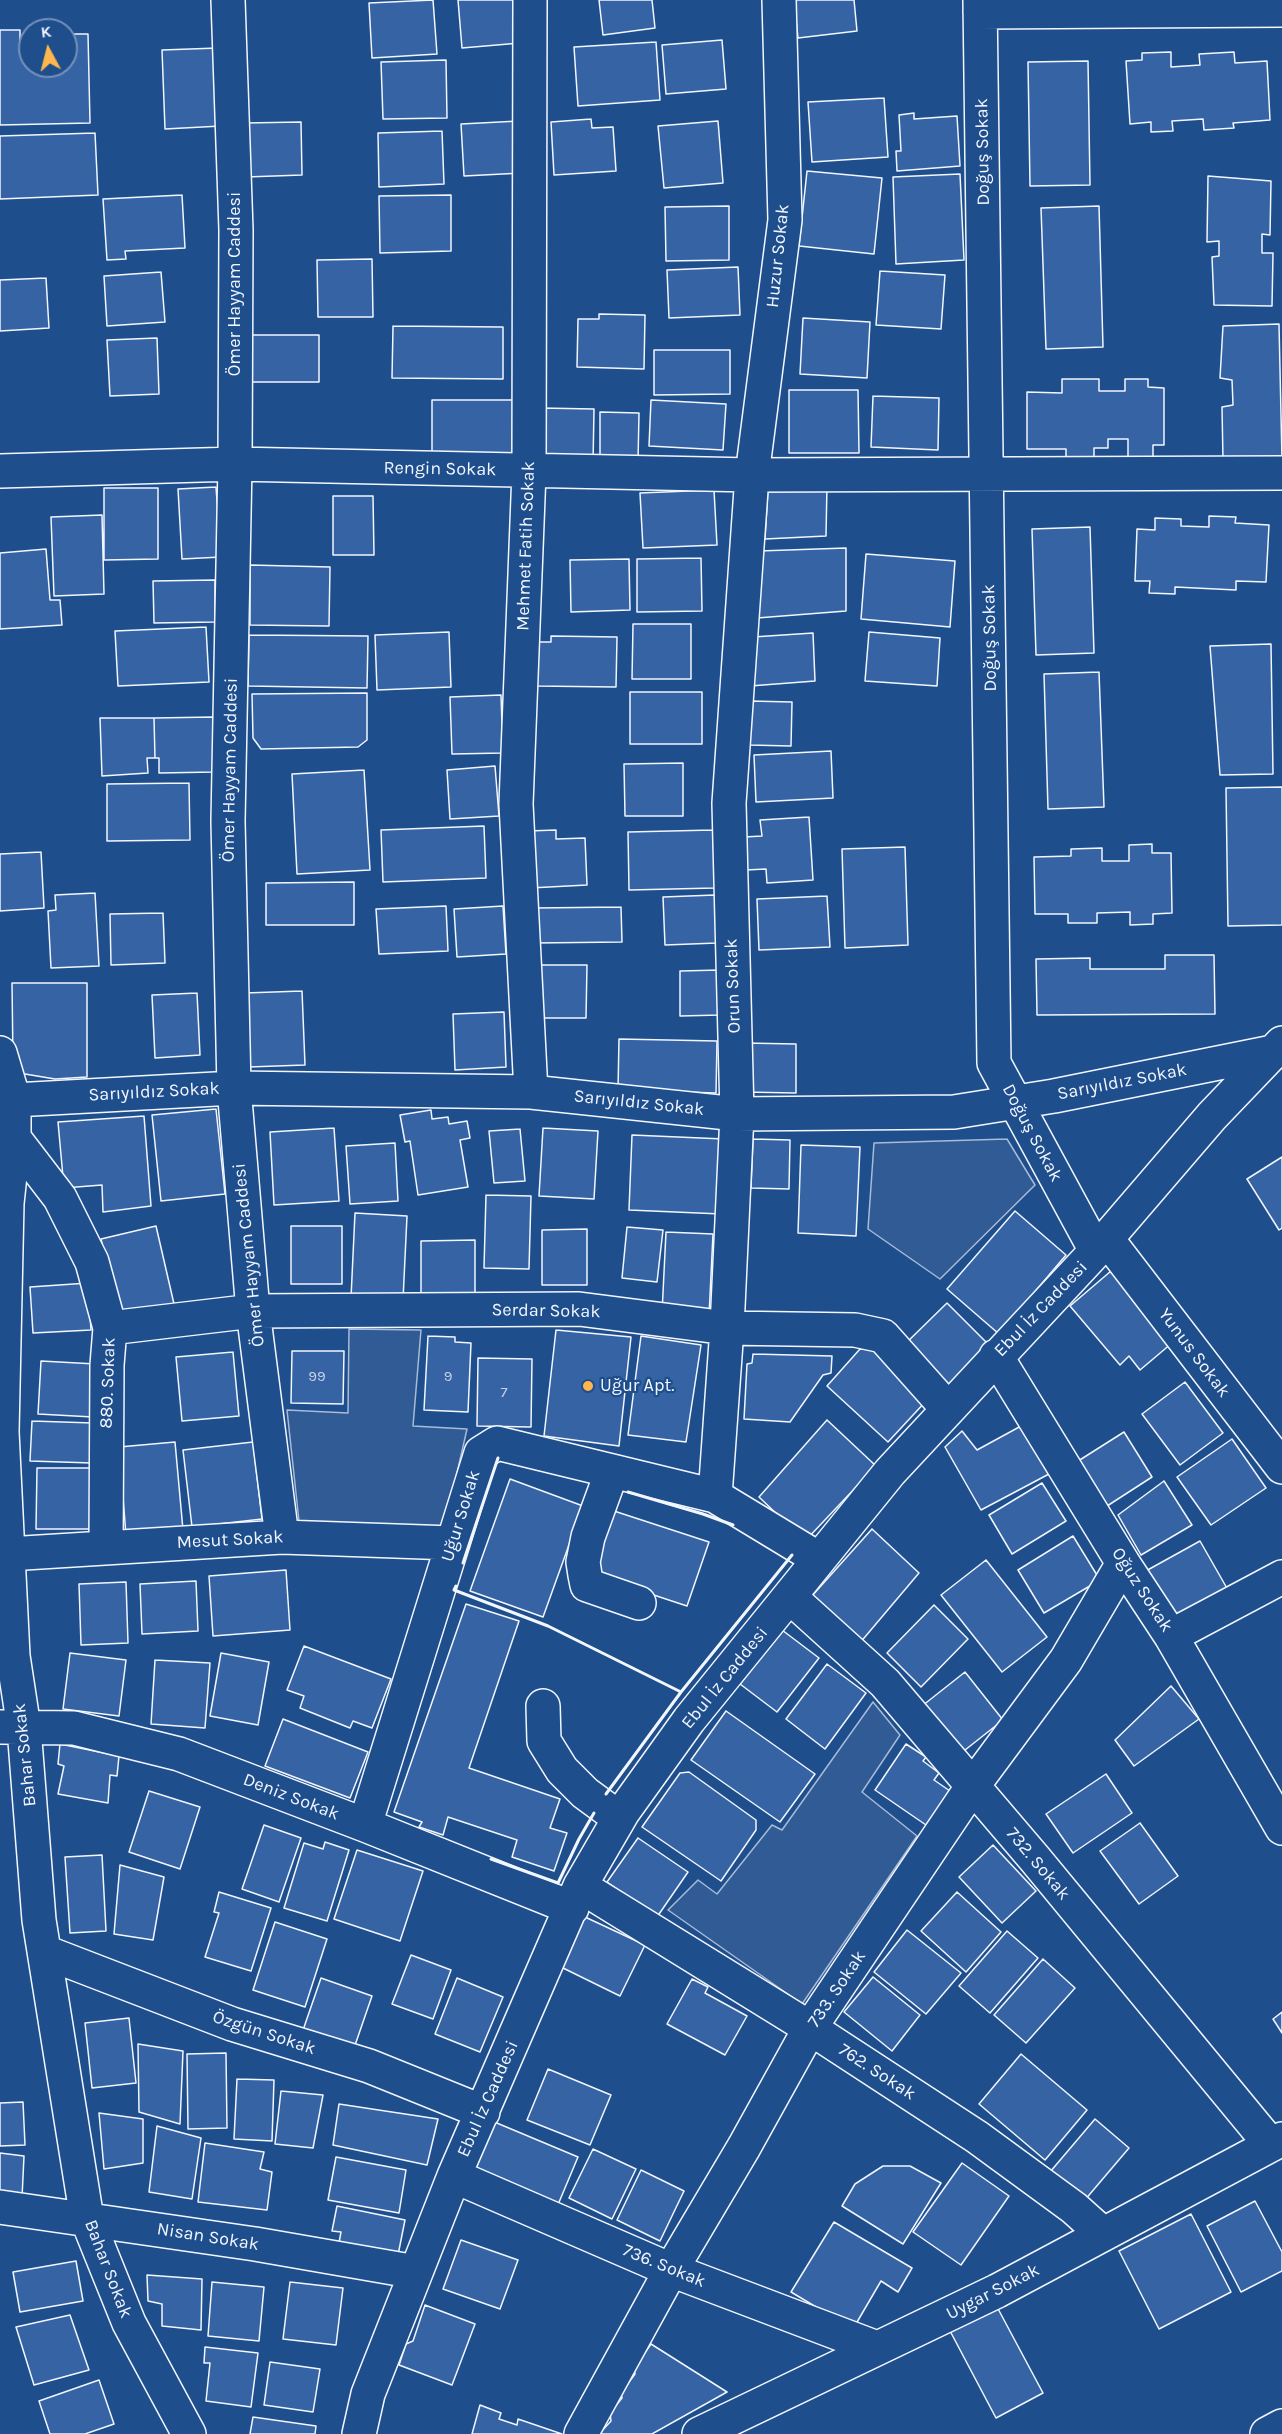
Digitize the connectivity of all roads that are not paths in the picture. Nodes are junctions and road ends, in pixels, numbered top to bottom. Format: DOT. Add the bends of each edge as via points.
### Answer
graph roads {
  1 [pos="228,0"];
  2 [pos="530,0"];
  3 [pos="779,0"];
  4 [pos="980,6"];
  5 [pos="1282,9"];
  6 [pos="235,464"];
  7 [pos="0,471"];
  8 [pos="529,472"];
  9 [pos="988,473"];
  10 [pos="1282,473"];
  11 [pos="752,475"];
  12 [pos="1278,1048"];
  13 [pos="0,1053"];
  14 [pos="234,1088"];
  15 [pos="531,1092"];
  16 [pos="7,1101"];
  17 [pos="1015,1102"];
  18 [pos="737,1114"];
  19 [pos="14,1138"];
  20 [pos="1102,1245"];
  21 [pos="253,1311"];
  22 [pos="111,1328"];
  23 [pos="727,1328"];
  24 [pos="996,1356"];
  25 [pos="948,1409"];
  26 [pos="1282,1467"];
  27 [pos="612,1471"];
  28 [pos="716,1496"];
  29 [pos="282,1537"];
  30 [pos="452,1543"];
  31 [pos="106,1546"];
  32 [pos="8,1554"];
  33 [pos="819,1559"];
  34 [pos="1123,1563"];
  35 [pos="1282,1577"];
  36 [pos="790,1597"];
  37 [pos="639,1603"];
  38 [pos="1171,1636"];
  39 [pos="543,1706"];
  40 [pos="12,1727"];
  41 [pos="972,1787"];
  42 [pos="619,1818"];
  43 [pos="365,1825"];
  44 [pos="1282,1828"];
  45 [pos="576,1897"];
  46 [pos="45,1952"];
  47 [pos="810,2028"];
  48 [pos="483,2112"];
  49 [pos="1276,2142"];
  50 [pos="454,2176"];
  51 [pos="0,2207"];
  52 [pos="87,2219"];
  53 [pos="1103,2234"];
  54 [pos="671,2270"];
  55 [pos="416,2272"];
  56 [pos="877,2348"];
  57 [pos="1282,2426"];
  58 [pos="189,2434"];
  59 [pos="359,2434"];
  60 [pos="581,2434"];
  61 [pos="699,2434"];
  62 [pos="1268,2434"];
  1 -- 6 [label="street, Ömer Hayyam Caddesi" via="236,230"];
  2 -- 8 [label="street, Mehmet Fatih Sokak"];
  3 -- 11 [label="street, Huzur Sokak" via="785,220"];
  4 -- 5 [label="street"];
  4 -- 9 [label="street, Doğuş Sokak"];
  6 -- 7 [label="street, Rengin Sokak"];
  6 -- 8 [label="street, Rengin Sokak"];
  6 -- 14 [label="street, Ömer Hayyam Caddesi" via="228,821"];
  8 -- 11 [label="street, Rengin Sokak"];
  8 -- 15 [label="street, Mehmet Fatih Sokak" via="516,804"];
  9 -- 10 [label="street, Rengin Sokak"];
  9 -- 11 [label="street, Rengin Sokak"];
  9 -- 17 [label="street, Doğuş Sokak" via="994,1063"];
  11 -- 18 [label="street, Orun Sokak" via="729,802"];
  12 -- 17 [label="street, Sarıyıldız Sokak"];
  12 -- 20 [label="street, Ebul İz Caddesi" via="1212,1116"];
  13 -- 16 [label="street, Bahar Sokak"];
  14 -- 15 [label="street, Sarıyıldız Sokak"];
  14 -- 16 [label="street, Sarıyıldız Sokak"];
  14 -- 21 [label="street, Ömer Hayyam Caddesi"];
  15 -- 18 [label="street, Sarıyıldız Sokak"];
  16 -- 19 [label="street, Bahar Sokak"];
  17 -- 18 [label="street, Sarıyıldız Sokak" via="954,1112"];
  17 -- 20 [label="street, Doğuş Sokak"];
  18 -- 23 [label="street, Orun Sokak"];
  19 -- 22 [label="street, 880. Sokak" via="60,1198 92,1262"];
  19 -- 32 [label="street, Bahar Sokak" via="7,1203 2,1432"];
  20 -- 24 [label="street, Ebul İz Caddesi"];
  20 -- 26 [label="street, Yunus Sokak"];
  21 -- 22 [label="street, Serdar Sokak"];
  21 -- 23 [label="street, Serdar Sokak" via="579,1309"];
  21 -- 29 [label="street, Ömer Hayyam Caddesi"];
  22 -- 31 [label="street, 880. Sokak" via="107,1365"];
  23 -- 25 [label="street, Serdar Sokak" via="855,1330 883,1336"];
  23 -- 28 [label="street, Orun Sokak"];
  24 -- 25 [label="street, Ebul İz Caddesi"];
  24 -- 34 [label="street, Oğuz Sokak"];
  25 -- 33 [label="street, Ebul İz Caddesi"];
  27 -- 28 [label="street, Uğur Sokak"];
  27 -- 30 [label="street, Uğur Sokak" via="497,1443 481,1453"];
  27 -- 37 [label="street" via="588,1537 583,1562 587,1585"];
  28 -- 33 [label="street, Uğur Sokak"];
  29 -- 30 [label="street, Mesut Sokak"];
  29 -- 31 [label="street, Mesut Sokak"];
  30 -- 43 [label="street, Uğur Sokak"];
  31 -- 32 [label="street, Mesut Sokak"];
  32 -- 40 [label="street, Bahar Sokak" via="14,1656"];
  33 -- 36 [label="street, Ebul İz Caddesi"];
  34 -- 38 [label="street, Oğuz Sokak"];
  34 -- 41 [label="street, 733. Sokak" via="1066,1660"];
  35 -- 38 [label="street"];
  36 -- 41 [label="street, 732. Sokak" via="885,1683"];
  36 -- 42 [label="street, Ebul İz Caddesi" via="689,1720"];
  38 -- 44 [label="street, Oğuz Sokak"];
  39 -- 42 [label="street" via="544,1741 562,1770"];
  40 -- 43 [label="street, Deniz Sokak" via="74,1728 179,1754"];
  40 -- 46 [label="street, Bahar Sokak"];
  41 -- 47 [label="street, 733. Sokak"];
  41 -- 49 [label="street, 732. Sokak"];
  42 -- 45 [label="street, Ebul İz Caddesi"];
  43 -- 45 [label="street, Deniz Sokak"];
  45 -- 47 [label="street, 762. Sokak"];
  45 -- 48 [label="street, Ebul İz Caddesi"];
  46 -- 48 [label="street, Özgün Sokak" via="232,2024 369,2066"];
  46 -- 52 [label="street, Bahar Sokak"];
  47 -- 53 [label="street, 762. Sokak" via="977,2138 1074,2208"];
  47 -- 54 [label="street, 733. Sokak"];
  48 -- 50 [label="street, Ebul İz Caddesi"];
  49 -- 53 [label="street, Uygar Sokak"];
  50 -- 54 [label="street, 736. Sokak"];
  50 -- 55 [label="street, Ebul İz Caddesi"];
  51 -- 52 [label="street, Nisan Sokak"];
  52 -- 55 [label="street, Nisan Sokak"];
  52 -- 58 [label="street, Bahar Sokak" via="129,2323"];
  53 -- 56 [label="street, Uygar Sokak" via="998,2291"];
  54 -- 56 [label="street, 736. Sokak"];
  54 -- 60 [label="street, 733. Sokak"];
  55 -- 59 [label="street, Ebul İz Caddesi" via="368,2394"];
  56 -- 61 [label="street, Uygar Sokak"];
  57 -- 62 [label="street"];
}
